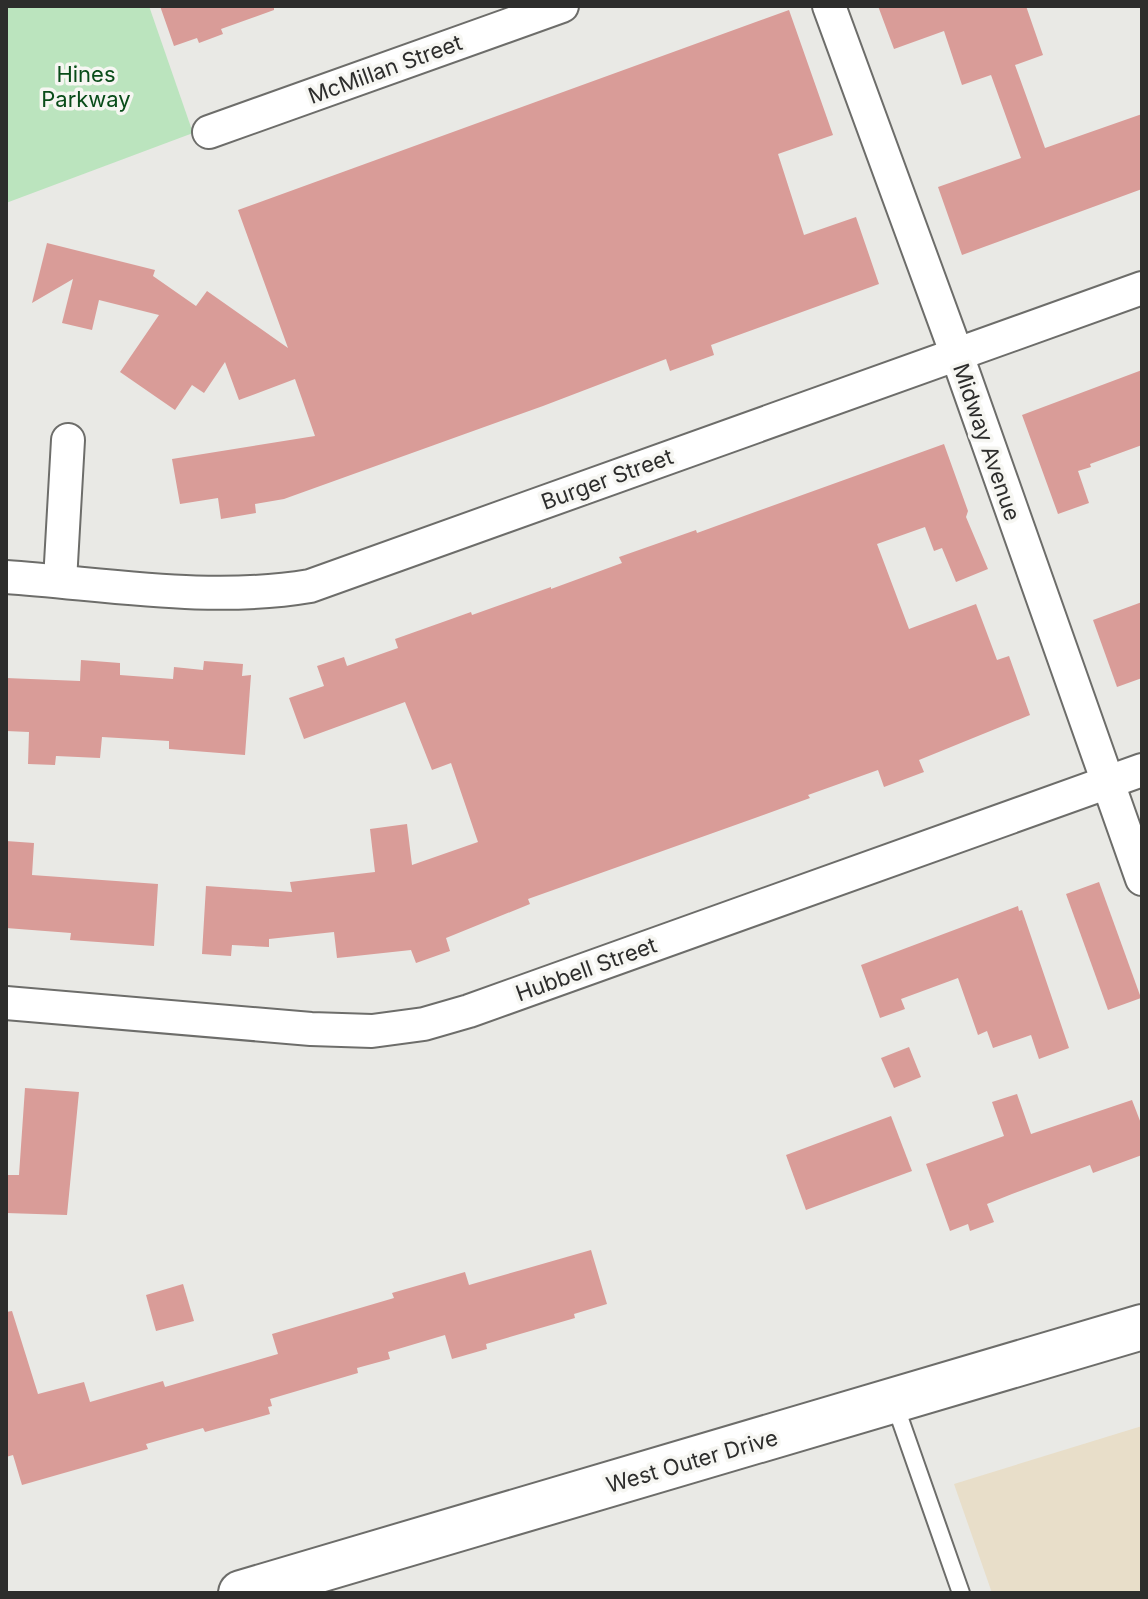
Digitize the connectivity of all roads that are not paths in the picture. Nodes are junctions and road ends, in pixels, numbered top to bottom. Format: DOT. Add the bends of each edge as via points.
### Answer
graph roads {
  1 [pos="562,6"];
  2 [pos="829,6"];
  3 [pos="209,132"];
  4 [pos="1142,288"];
  5 [pos="957,355"];
  6 [pos="68,440"];
  7 [pos="6,577"];
  8 [pos="60,581"];
  9 [pos="1142,770"];
  10 [pos="1107,782"];
  11 [pos="1142,879"];
  12 [pos="6,1003"];
  13 [pos="1142,1327"];
  14 [pos="894,1402"];
  15 [pos="241,1593"];
  16 [pos="961,1593"];
  1 -- 3 [label="street, McMillan Street"];
  2 -- 5 [label="street, Midway Avenue"];
  4 -- 5 [label="street, Burger Street"];
  5 -- 8 [label="street, Burger Street" via="310,586 229,594"];
  5 -- 10 [label="street, Midway Avenue"];
  6 -- 8 [label="street"];
  7 -- 8 [label="street, Burger Street"];
  9 -- 10 [label="street, Hubbell Street"];
  10 -- 11 [label="street, Midway Avenue"];
  10 -- 12 [label="street, Hubbell Street" via="424,1024 372,1031 311,1029"];
  13 -- 14 [label="main road, West Outer Drive"];
  14 -- 15 [label="main road, West Outer Drive"];
  14 -- 16 [label="lane"];
}
